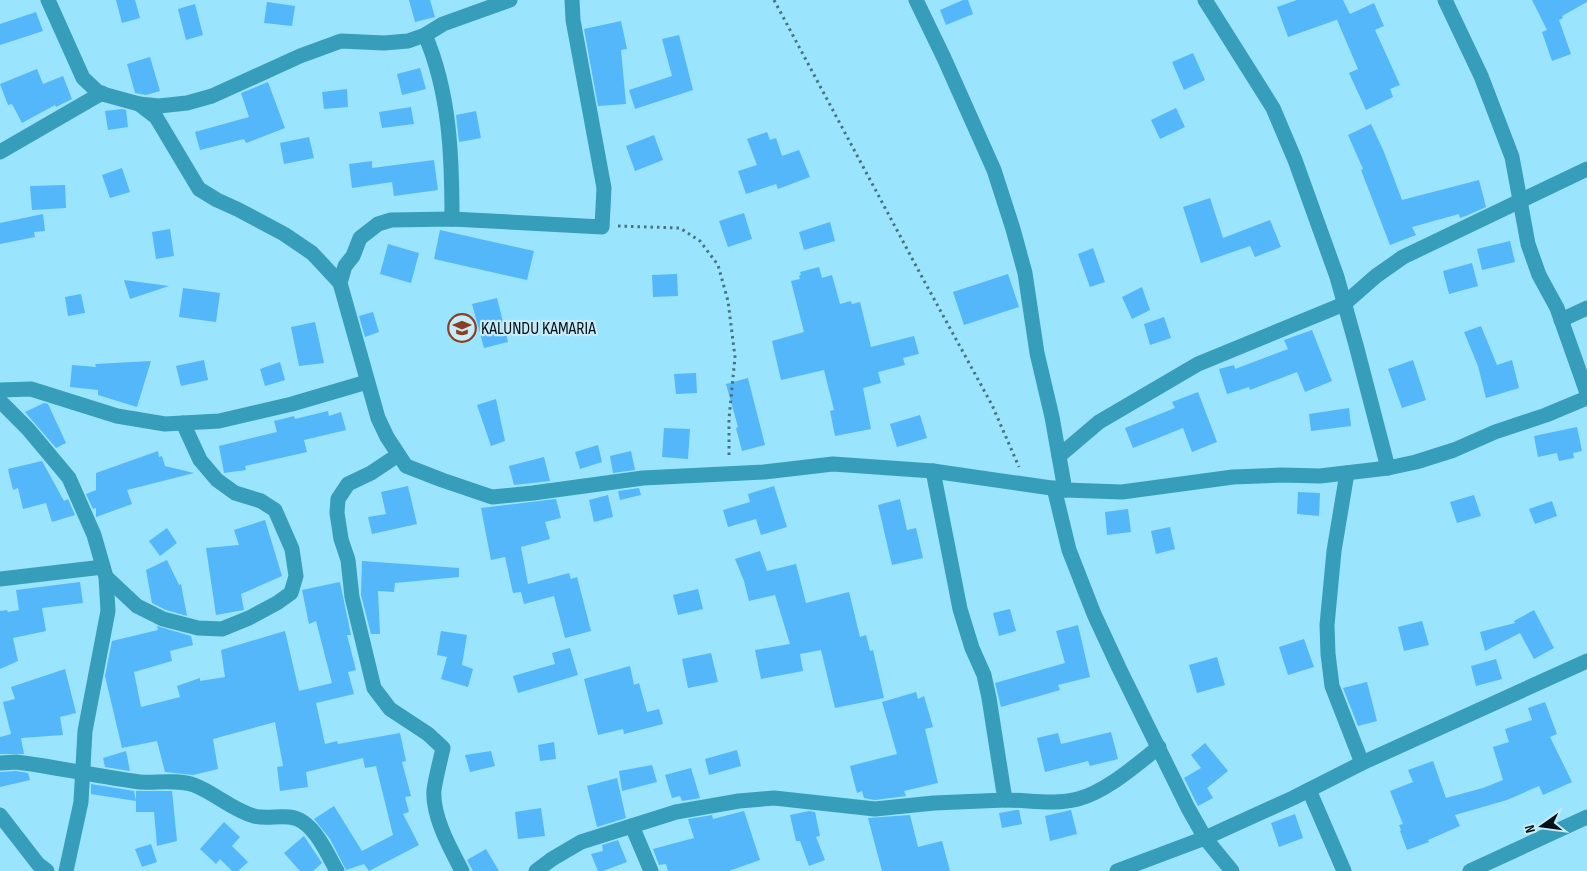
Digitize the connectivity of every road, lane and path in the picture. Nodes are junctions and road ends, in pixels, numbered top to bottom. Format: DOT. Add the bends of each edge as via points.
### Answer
graph roads {
  1 [pos="48,0"];
  2 [pos="510,0"];
  3 [pos="572,0"];
  4 [pos="774,0"];
  5 [pos="916,0"];
  6 [pos="1205,0"];
  7 [pos="1445,0"];
  8 [pos="425,35"];
  9 [pos="102,93"];
  10 [pos="139,104"];
  11 [pos="0,152"];
  12 [pos="1587,169"];
  13 [pos="1522,200"];
  14 [pos="452,219"];
  15 [pos="602,227"];
  16 [pos="340,283"];
  17 [pos="1344,304"];
  18 [pos="1587,308"];
  19 [pos="1561,320"];
  20 [pos="367,382"];
  21 [pos="0,390"];
  22 [pos="1587,393"];
  23 [pos="1587,398"];
  24 [pos="0,401"];
  25 [pos="183,423"];
  26 [pos="398,455"];
  27 [pos="1059,456"];
  28 [pos="1388,468"];
  29 [pos="933,471"];
  30 [pos="1347,473"];
  31 [pos="728,474"];
  32 [pos="1026,483"];
  33 [pos="1059,489"];
  34 [pos="105,572"];
  35 [pos="0,579"];
  36 [pos="1587,661"];
  37 [pos="1159,748"];
  38 [pos="0,763"];
  39 [pos="1362,764"];
  40 [pos="82,773"];
  41 [pos="1309,790"];
  42 [pos="1005,800"];
  43 [pos="0,815"];
  44 [pos="1587,817"];
  45 [pos="632,826"];
  46 [pos="1205,838"];
  47 [pos="47,871"];
  48 [pos="66,871"];
  49 [pos="337,871"];
  50 [pos="462,871"];
  51 [pos="536,871"];
  52 [pos="651,871"];
  53 [pos="1118,871"];
  54 [pos="1232,871"];
  55 [pos="1344,871"];
  56 [pos="1470,871"];
  1 -- 9 [label="street" via="83,78"];
  2 -- 8 [label="street" via="443,24"];
  3 -- 15 [label="street" via="604,188"];
  4 -- 32 [label="path" via="992,405"];
  5 -- 27 [label="street" via="994,170 1013,228 1025,273 1037,354"];
  6 -- 17 [label="street" via="1273,108 1310,200"];
  7 -- 13 [label="street" via="1499,121"];
  8 -- 10 [label="street" via="408,41 384,43 341,41 212,96 187,103"];
  8 -- 14 [label="street" via="449,124"];
  9 -- 10 [label="street"];
  9 -- 11 [label="street"];
  10 -- 16 [label="street" via="156,117 199,189 284,234 312,253"];
  12 -- 13 [label="street"];
  13 -- 17 [label="street" via="1403,257"];
  13 -- 19 [label="street" via="1528,244"];
  14 -- 15 [label="street"];
  14 -- 16 [label="street" via="391,220 378,224 360,238"];
  15 -- 31 [label="path" via="680,228 700,241 718,265 728,301 735,357"];
  16 -- 20 [label="street"];
  17 -- 27 [label="street" via="1198,364 1099,422"];
  17 -- 28 [label="street"];
  18 -- 19 [label="street"];
  19 -- 22 [label="street"];
  20 -- 25 [label="street" via="219,421"];
  20 -- 26 [label="street" via="378,418"];
  21 -- 25 [label="street" via="31,389 117,416 165,424"];
  23 -- 28 [label="street" via="1454,450"];
  24 -- 34 [label="street" via="68,478 94,535"];
  25 -- 34 [label="street" via="200,460 217,480 235,493 261,501 275,510 292,549 296,576 291,593 277,604 222,629 198,628 163,619 137,606"];
  26 -- 31 [label="street" via="406,466 492,497 644,478"];
  26 -- 50 [label="street" via="348,484 338,499 337,514 348,560 352,597 374,688 390,709 443,748 434,792 439,821"];
  27 -- 33 [label="street"];
  28 -- 30 [label="street"];
  29 -- 31 [label="street" via="833,464"];
  29 -- 32 [label="street"];
  29 -- 42 [label="street" via="960,609 984,675"];
  30 -- 33 [label="street" via="1233,477 1122,492"];
  30 -- 39 [label="street" via="1334,551 1327,625 1328,654 1332,686"];
  32 -- 33 [label="street"];
  33 -- 37 [label="street" via="1069,550 1094,614"];
  34 -- 35 [label="street"];
  34 -- 40 [label="street" via="108,611 85,731"];
  36 -- 39 [label="street"];
  37 -- 42 [label="street" via="1096,792 1078,799 1055,802"];
  37 -- 46 [label="street"];
  38 -- 40 [label="street" via="46,765"];
  39 -- 41 [label="street"];
  40 -- 48 [label="street" via="81,802"];
  40 -- 49 [label="street" via="193,785 252,816 297,818 310,827"];
  41 -- 46 [label="street"];
  41 -- 55 [label="street"];
  42 -- 45 [label="street" via="875,809 774,798 676,812"];
  43 -- 47 [label="street"];
  44 -- 56 [label="street"];
  45 -- 51 [label="street" via="581,842"];
  45 -- 52 [label="street"];
  46 -- 53 [label="street"];
  46 -- 54 [label="street"];
}
